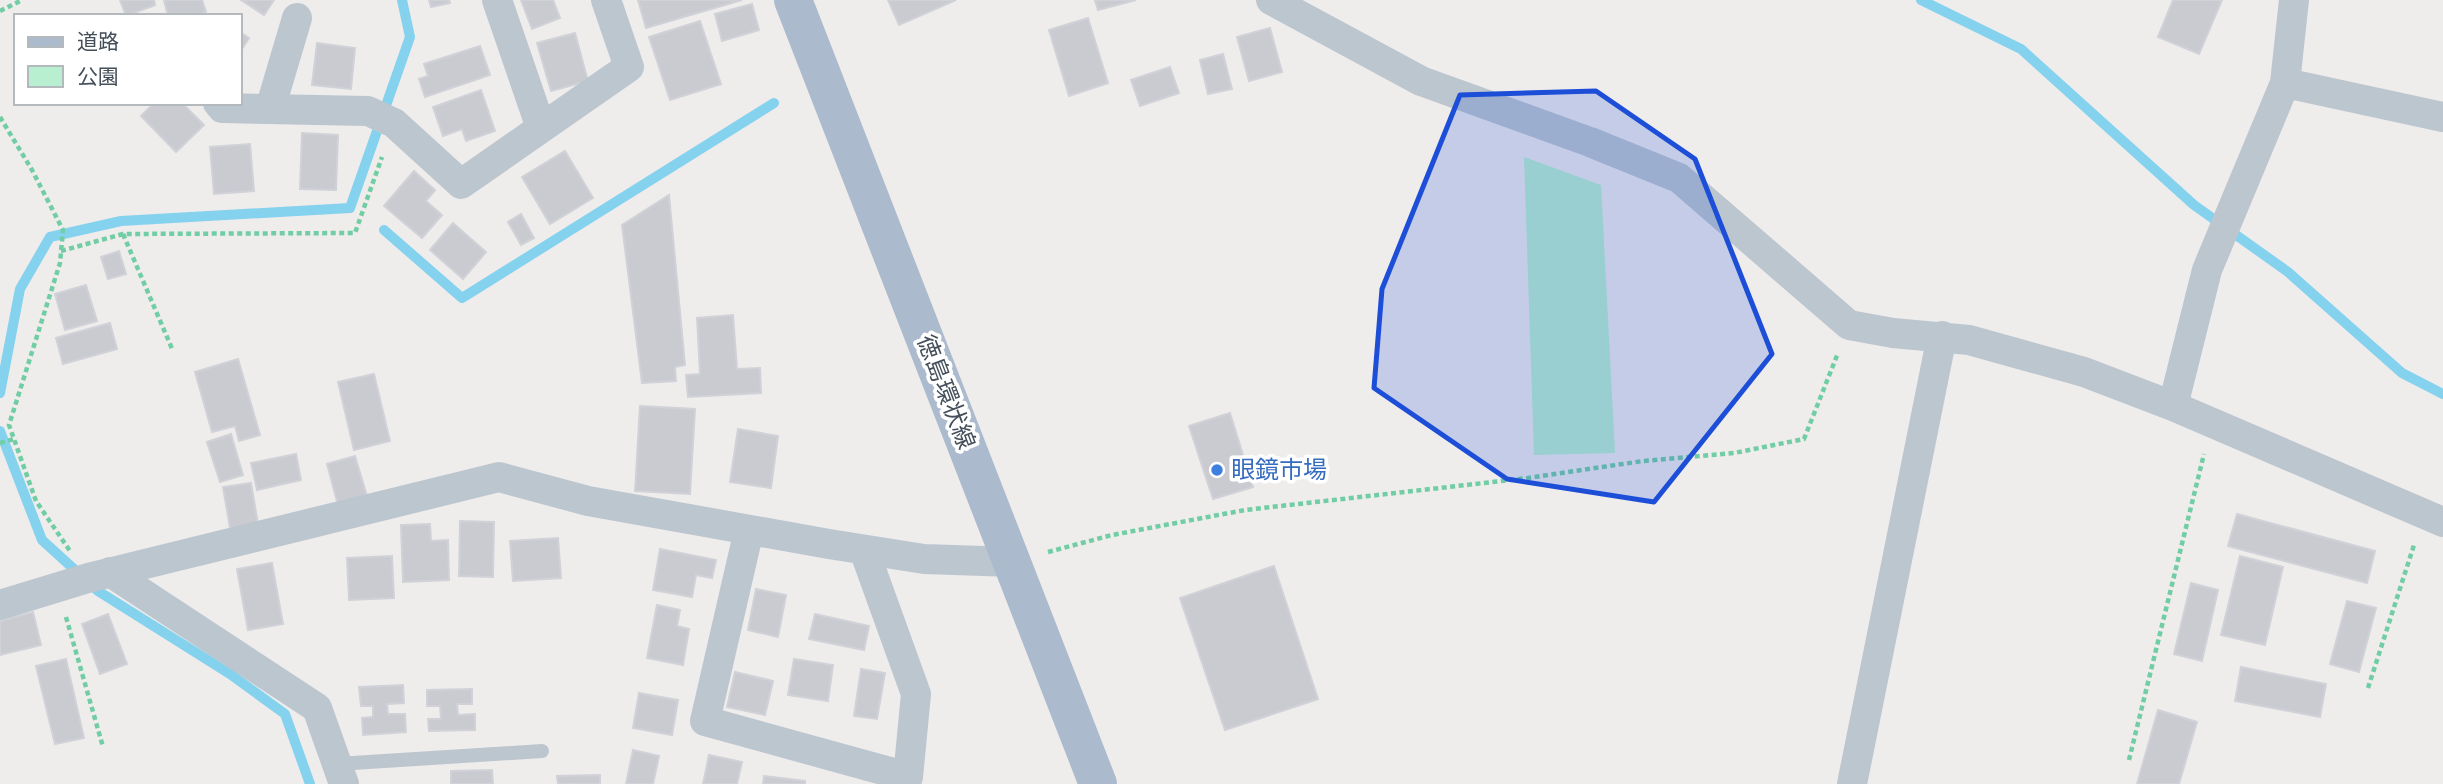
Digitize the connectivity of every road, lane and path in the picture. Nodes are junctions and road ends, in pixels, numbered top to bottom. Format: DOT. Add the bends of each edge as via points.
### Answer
graph roads {
  1 [pos="22,0"];
  2 [pos="497,0"];
  3 [pos="606,0"];
  4 [pos="793,0"];
  5 [pos="1271,0"];
  6 [pos="2294,0"];
  7 [pos="0,11"];
  8 [pos="297,18"];
  9 [pos="2284,83"];
  10 [pos="220,105"];
  11 [pos="270,109"];
  12 [pos="0,117"];
  13 [pos="381,117"];
  14 [pos="2443,117"];
  15 [pos="541,128"];
  16 [pos="122,234"];
  17 [pos="61,251"];
  18 [pos="1849,325"];
  19 [pos="1942,336"];
  20 [pos="173,351"];
  21 [pos="2173,406"];
  22 [pos="2212,423"];
  23 [pos="14,439"];
  24 [pos="0,443"];
  25 [pos="2434,518"];
  26 [pos="749,530"];
  27 [pos="864,550"];
  28 [pos="1013,562"];
  29 [pos="99,575"];
  30 [pos="58,587"];
  31 [pos="0,605"];
  32 [pos="2368,688"];
  33 [pos="103,747"];
  34 [pos="542,751"];
  35 [pos="2129,760"];
  36 [pos="341,774"];
  37 [pos="1098,784"];
  38 [pos="1852,784"];
  1 -- 7 [label="path"];
  2 -- 15 [label="street"];
  3 -- 15 [label="street" via="629,67"];
  4 -- 28 [label="main road, 徳島環状線"];
  5 -- 18 [label="street" via="1421,80 1679,178"];
  6 -- 9 [label="street"];
  8 -- 11 [label="street"];
  9 -- 14 [label="street"];
  9 -- 21 [label="street" via="2207,270"];
  10 -- 11 [label="street"];
  11 -- 13 [label="street"];
  12 -- 17 [label="path" via="63,230"];
  13 -- 15 [label="street" via="461,184"];
  13 -- 16 [label="path" via="355,233"];
  16 -- 17 [label="path"];
  16 -- 20 [label="path"];
  17 -- 23 [label="path" via="9,425"];
  18 -- 19 [label="street"];
  18 -- 28 [label="path" via="1804,439 1734,453 1245,510 1112,534"];
  19 -- 21 [label="street" via="2084,372"];
  19 -- 38 [label="street"];
  21 -- 22 [label="street"];
  22 -- 25 [label="street"];
  22 -- 35 [label="path"];
  23 -- 24 [label="path"];
  23 -- 29 [label="path" via="36,501"];
  25 -- 32 [label="path"];
  26 -- 27 [label="street"];
  26 -- 27 [label="street" via="705,721 908,777 916,694"];
  26 -- 29 [label="street" via="589,501 499,477"];
  27 -- 28 [label="street" via="924,559"];
  28 -- 37 [label="main road, 徳島環状線"];
  29 -- 30 [label="street"];
  29 -- 36 [label="street" via="317,708"];
  30 -- 31 [label="street"];
  30 -- 33 [label="path"];
  34 -- 36 [label="lane"];
}
